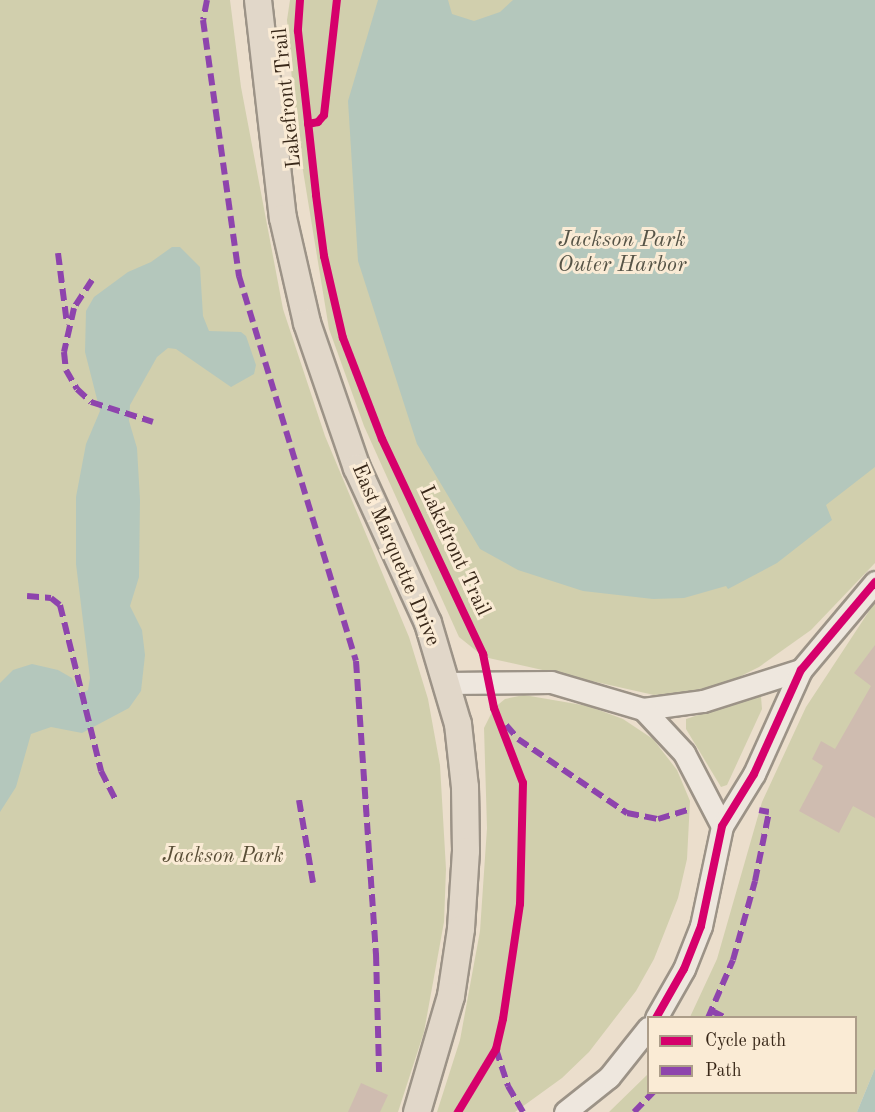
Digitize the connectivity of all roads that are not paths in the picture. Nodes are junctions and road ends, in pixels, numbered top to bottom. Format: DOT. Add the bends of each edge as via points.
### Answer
graph roads {
  1 [pos="258,0"];
  2 [pos="875,582"];
  3 [pos="801,670"];
  4 [pos="447,683"];
  5 [pos="643,709"];
  6 [pos="722,826"];
  7 [pos="657,1016"];
  8 [pos="647,1029"];
  9 [pos="417,1112"];
  10 [pos="565,1112"];
  1 -- 4 [label="main road, East Marquette Drive" via="284,218 307,323 357,468 402,560"];
  2 -- 3 [label="street"];
  3 -- 5 [label="street" via="703,702"];
  3 -- 6 [label="street" via="754,774"];
  4 -- 5 [label="street" via="551,682"];
  4 -- 9 [label="main road, East Marquette Drive" via="458,724 465,787 463,907 452,996"];
  5 -- 6 [label="street" via="684,753"];
  6 -- 7 [label="street" via="701,926 684,969"];
  8 -- 10 [label="street" via="609,1077"];
}
